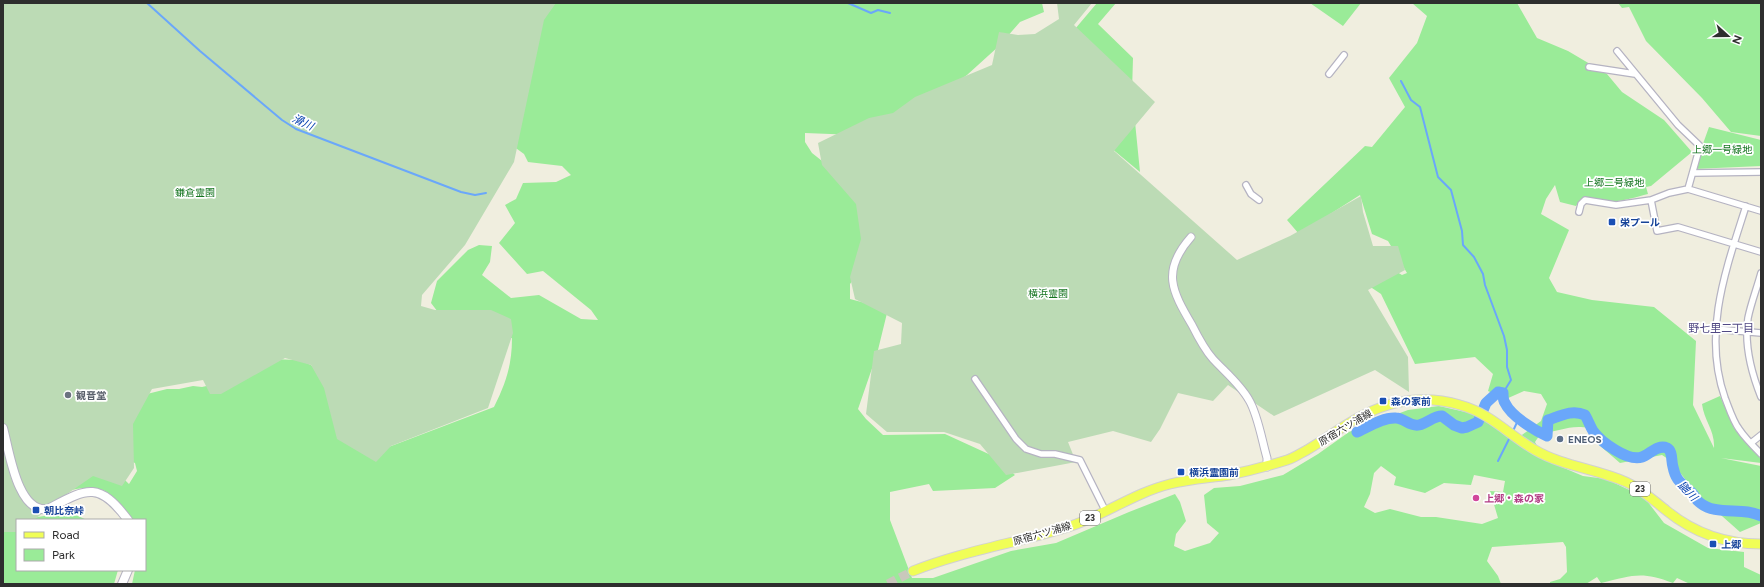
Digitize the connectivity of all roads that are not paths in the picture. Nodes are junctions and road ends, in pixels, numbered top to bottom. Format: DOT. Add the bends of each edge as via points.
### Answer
graph roads {
  1 [pos="1617,51"];
  2 [pos="1344,55"];
  3 [pos="1589,67"];
  4 [pos="1329,74"];
  5 [pos="1636,74"];
  6 [pos="1761,172"];
  7 [pos="1693,174"];
  8 [pos="1246,185"];
  9 [pos="1688,189"];
  10 [pos="1259,200"];
  11 [pos="1651,200"];
  12 [pos="1746,206"];
  13 [pos="1761,211"];
  14 [pos="1579,212"];
  15 [pos="1191,237"];
  16 [pos="1734,244"];
  17 [pos="1761,252"];
  18 [pos="1761,273"];
  19 [pos="1715,330"];
  20 [pos="1747,332"];
  21 [pos="1761,332"];
  22 [pos="975,379"];
  23 [pos="1761,397"];
  24 [pos="3,428"];
  25 [pos="1761,435"];
  26 [pos="1751,443"];
  27 [pos="1761,454"];
  28 [pos="1267,467"];
  29 [pos="1105,510"];
  30 [pos="127,519"];
  31 [pos="1761,544"];
  32 [pos="128,571"];
  33 [pos="913,571"];
  34 [pos="122,584"];
  1 -- 5 [label="street"];
  2 -- 4 [label="street"];
  3 -- 5 [label="street"];
  5 -- 7 [label="street" via="1678,125 1700,146"];
  6 -- 7 [label="street"];
  7 -- 9 [label="street"];
  8 -- 10 [label="street" via="1251,194"];
  9 -- 11 [label="street"];
  9 -- 12 [label="street"];
  11 -- 14 [label="street" via="1610,205 1585,200"];
  11 -- 16 [label="street" via="1657,231 1678,227"];
  12 -- 13 [label="street"];
  12 -- 16 [label="street"];
  15 -- 28 [label="street" via="1179,252 1174,265 1174,293 1208,353 1241,388 1252,405"];
  16 -- 17 [label="street"];
  16 -- 19 [label="street" via="1716,312"];
  18 -- 20 [label="street" via="1748,317"];
  19 -- 20 [label="street"];
  19 -- 26 [label="street" via="1715,356 1721,386 1738,428"];
  20 -- 21 [label="street"];
  20 -- 23 [label="street" via="1750,364"];
  22 -- 29 [label="street" via="1016,439 1026,449 1080,460"];
  24 -- 30 [label="main road" via="22,494 31,505 42,510 48,509 78,493 96,492 109,498"];
  25 -- 26 [label="street"];
  26 -- 27 [label="street"];
  28 -- 29 [label="main road, 原宿六ツ浦線 / 23" via="1168,484"];
  28 -- 31 [label="main road, 原宿六ツ浦線 / 23" via="1291,459 1370,411 1410,400 1427,399 1461,405 1478,412 1550,457 1629,483 1680,521 1699,531 1733,542"];
  29 -- 33 [label="main road, 原宿六ツ浦線 / 23" via="1070,526 956,556"];
  32 -- 34 [label="main road"];
}
